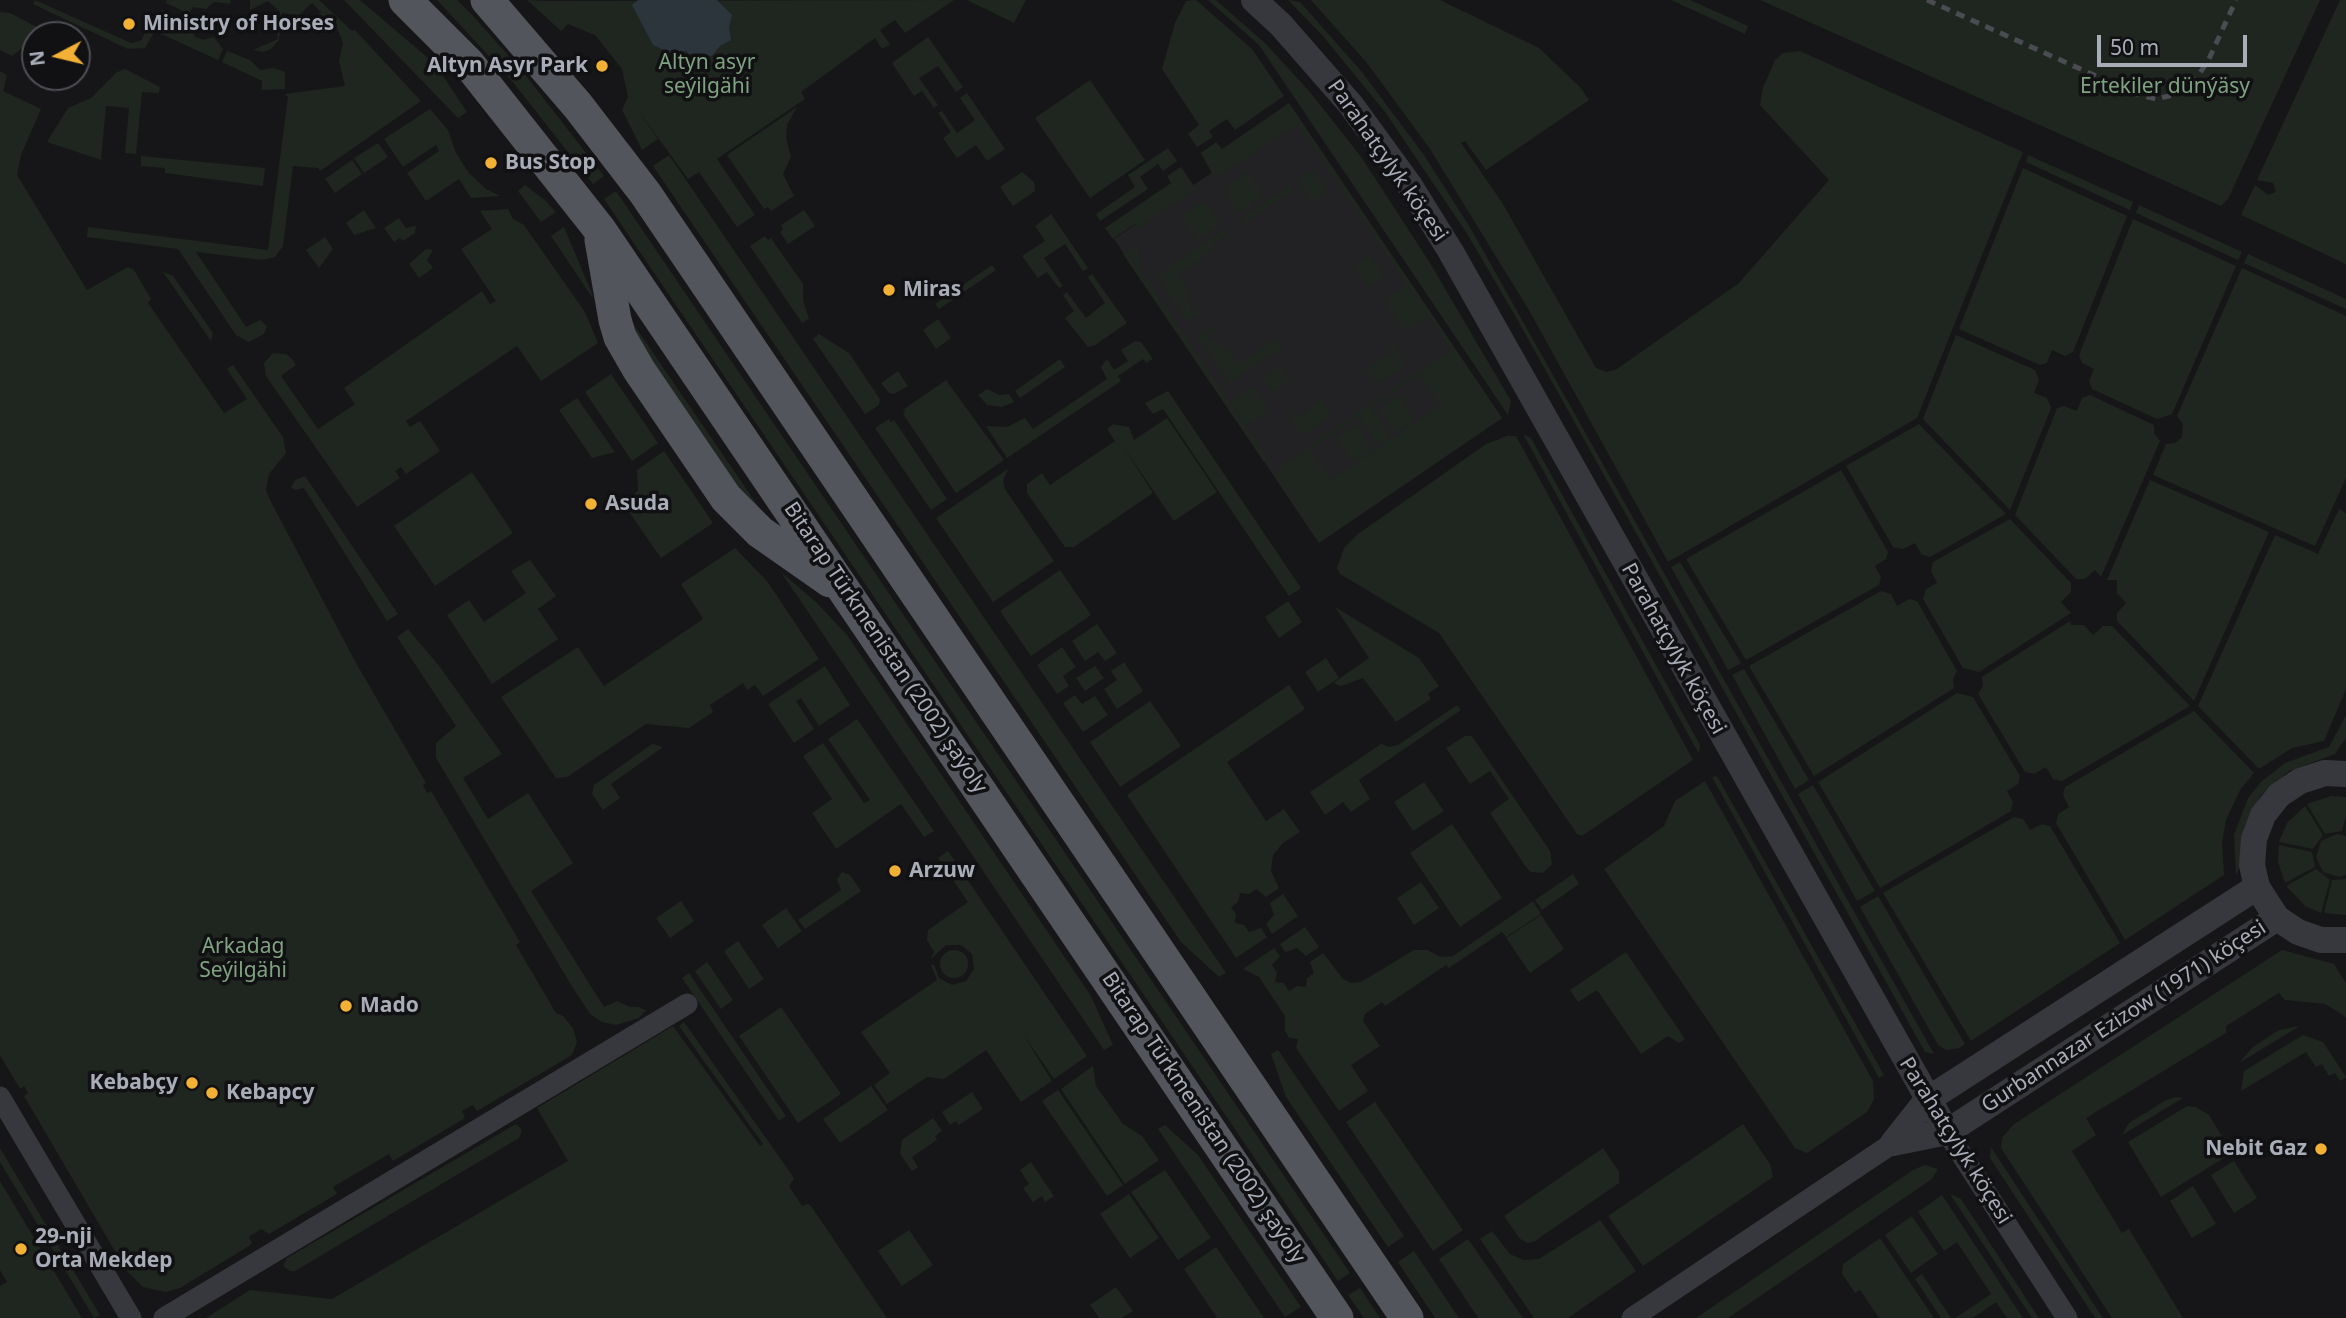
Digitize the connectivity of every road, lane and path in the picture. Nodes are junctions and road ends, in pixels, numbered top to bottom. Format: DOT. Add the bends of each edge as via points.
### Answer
graph roads {
  1 [pos="405,0"];
  2 [pos="487,0"];
  3 [pos="1254,0"];
  4 [pos="600,230"];
  5 [pos="849,595"];
  6 [pos="2346,774"];
  7 [pos="2257,887"];
  8 [pos="2277,918"];
  9 [pos="2346,940"];
  10 [pos="687,1004"];
  11 [pos="0,1097"];
  12 [pos="1927,1100"];
  13 [pos="1947,1132"];
  14 [pos="1893,1143"];
  15 [pos="131,1318"];
  16 [pos="164,1318"];
  17 [pos="1337,1318"];
  18 [pos="1407,1318"];
  19 [pos="1632,1318"];
  20 [pos="2067,1318"];
  1 -- 4 [label="main road, Bitarap Türkmenistan (2002) şaýoly" via="469,64"];
  2 -- 18 [label="main road" via="645,193"];
  3 -- 12 [label="street, Parahatçylyk köçesi" via="1351,105 1451,252"];
  4 -- 5 [label="main road, Bitarap Türkmenistan (2002) şaýoly"];
  4 -- 5 [label="main road" via="620,337 719,488 760,532"];
  5 -- 17 [label="main road, Bitarap Türkmenistan (2002) şaýoly"];
  6 -- 7 [label="street" via="2325,773 2300,781 2279,795 2263,815 2254,839 2252,865"];
  7 -- 8 [label="street"];
  7 -- 12 [label="street, Gurbannazar Ezizow (1971) köçesi"];
  8 -- 9 [label="street" via="2310,936"];
  8 -- 13 [label="street, Gurbannazar Ezizow (1971) köçesi"];
  10 -- 16 [label="street"];
  11 -- 15 [label="street"];
  12 -- 13 [label="street, Parahatçylyk köçesi"];
  12 -- 14 [label="street, Gurbannazar Ezizow (1971) köçesi"];
  13 -- 14 [label="street, Gurbannazar Ezizow (1971) köçesi"];
  13 -- 20 [label="street, Parahatçylyk köçesi"];
  14 -- 19 [label="street, Gurbannazar Ezizow (1971) köçesi"];
}
